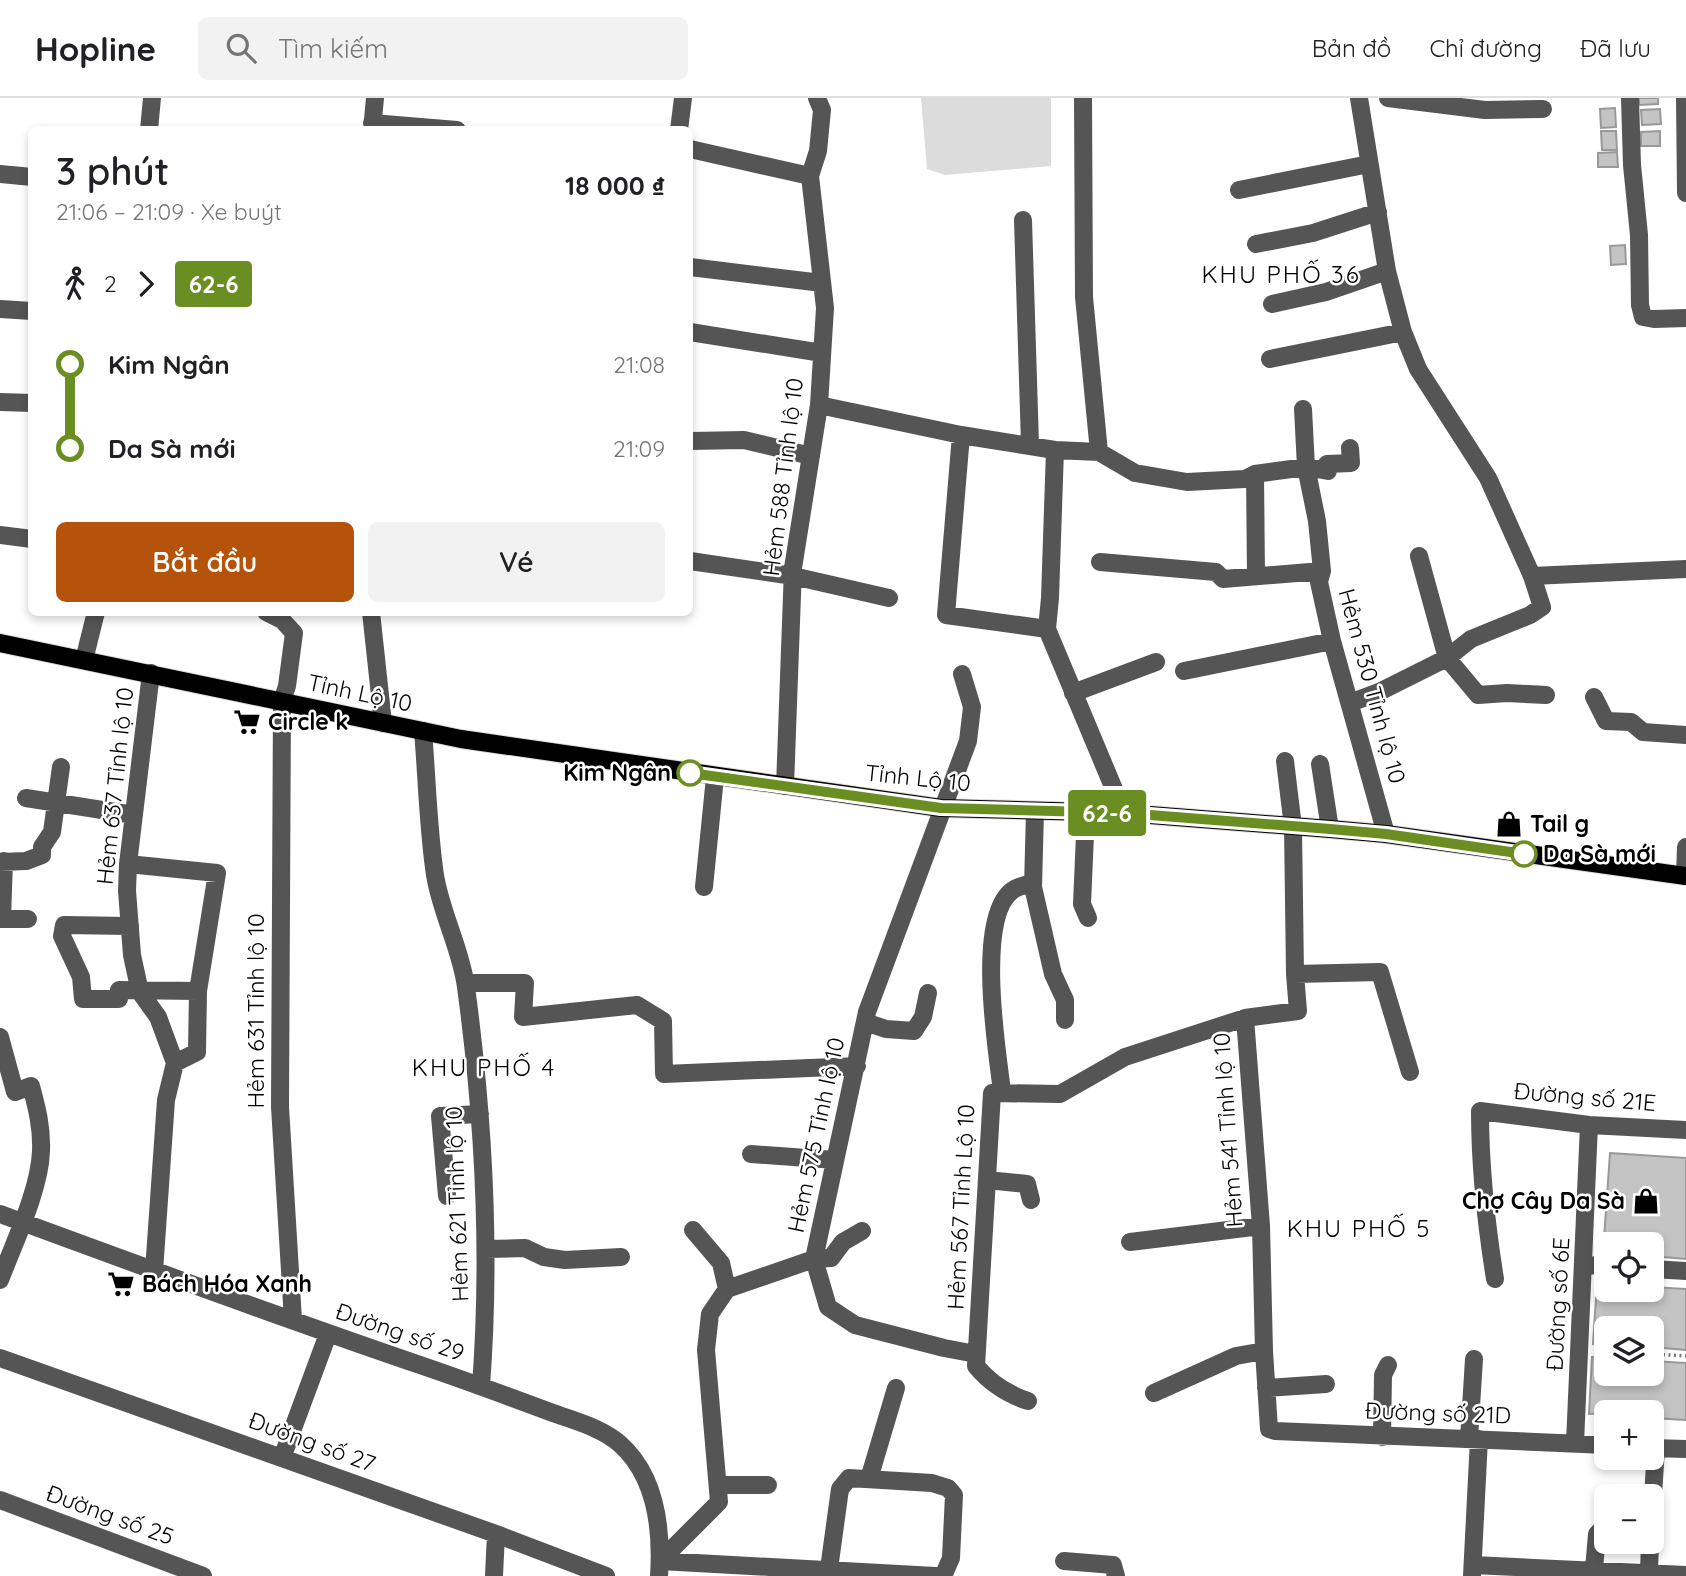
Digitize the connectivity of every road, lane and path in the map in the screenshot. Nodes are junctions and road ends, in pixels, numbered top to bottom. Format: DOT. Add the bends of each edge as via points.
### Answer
graph roads {
  1 [pos="152,98"];
  2 [pos="375,98"];
  3 [pos="682,98"];
  4 [pos="817,98"];
  5 [pos="1083,98"];
  6 [pos="1359,98"];
  7 [pos="1388,98"];
  8 [pos="1630,98"];
  9 [pos="1685,98"];
  10 [pos="1543,109"];
  11 [pos="149,126"];
  12 [pos="372,126"];
  13 [pos="679,126"];
  14 [pos="693,150"];
  15 [pos="1369,164"];
  16 [pos="0,174"];
  17 [pos="810,176"];
  18 [pos="28,177"];
  19 [pos="1239,190"];
  20 [pos="1686,193"];
  21 [pos="1378,212"];
  22 [pos="1023,220"];
  23 [pos="1256,244"];
  24 [pos="693,267"];
  25 [pos="1387,271"];
  26 [pos="822,283"];
  27 [pos="1272,304"];
  28 [pos="0,309"];
  29 [pos="28,311"];
  30 [pos="1686,318"];
  31 [pos="1403,331"];
  32 [pos="693,332"];
  33 [pos="822,353"];
  34 [pos="1270,359"];
  35 [pos="0,402"];
  36 [pos="28,403"];
  37 [pos="819,405"];
  38 [pos="1303,409"];
  39 [pos="961,435"];
  40 [pos="693,441"];
  41 [pos="1030,444"];
  42 [pos="1350,448"];
  43 [pos="1055,450"];
  44 [pos="1099,452"];
  45 [pos="811,456"];
  46 [pos="1307,467"];
  47 [pos="1255,474"];
  48 [pos="0,535"];
  49 [pos="28,538"];
  50 [pos="1419,556"];
  51 [pos="693,561"];
  52 [pos="1100,562"];
  53 [pos="1686,569"];
  54 [pos="1322,571"];
  55 [pos="1256,575"];
  56 [pos="793,576"];
  57 [pos="1532,576"];
  58 [pos="889,598"];
  59 [pos="95,616"];
  60 [pos="274,616"];
  61 [pos="371,616"];
  62 [pos="1047,629"];
  63 [pos="1332,641"];
  64 [pos="0,643"];
  65 [pos="1447,658"];
  66 [pos="84,660"];
  67 [pos="1156,662"];
  68 [pos="1184,671"];
  69 [pos="151,673"];
  70 [pos="962,674"];
  71 [pos="1073,693"];
  72 [pos="1546,695"];
  73 [pos="1594,697"];
  74 [pos="282,701"];
  75 [pos="1350,704"];
  76 [pos="383,723"];
  77 [pos="423,731"];
  78 [pos="1686,735"];
  79 [pos="1286,761"];
  80 [pos="1320,764"];
  81 [pos="61,767"];
  82 [pos="715,776"];
  83 [pos="785,786"];
  84 [pos="26,798"];
  85 [pos="56,803"];
  86 [pos="941,808"];
  87 [pos="1035,811"];
  88 [pos="1086,812"];
  89 [pos="1124,813"];
  90 [pos="134,815"];
  91 [pos="1293,827"];
  92 [pos="1330,829"];
  93 [pos="1386,834"];
  94 [pos="1686,847"];
  95 [pos="2,862"];
  96 [pos="128,864"];
  97 [pos="1685,876"];
  98 [pos="1033,883"];
  99 [pos="704,887"];
  100 [pos="1088,918"];
  101 [pos="1,919"];
  102 [pos="29,919"];
  103 [pos="130,926"];
  104 [pos="1295,974"];
  105 [pos="466,984"];
  106 [pos="198,991"];
  107 [pos="140,992"];
  108 [pos="928,993"];
  109 [pos="1245,1018"];
  110 [pos="1065,1020"];
  111 [pos="865,1022"];
  112 [pos="0,1037"];
  113 [pos="175,1063"];
  114 [pos="857,1066"];
  115 [pos="1410,1072"];
  116 [pos="1002,1091"];
  117 [pos="480,1114"];
  118 [pos="1589,1125"];
  119 [pos="1686,1130"];
  120 [pos="751,1154"];
  121 [pos="835,1160"];
  122 [pos="987,1180"];
  123 [pos="447,1196"];
  124 [pos="1031,1200"];
  125 [pos="0,1214"];
  126 [pos="22,1222"];
  127 [pos="1261,1226"];
  128 [pos="693,1230"];
  129 [pos="862,1231"];
  130 [pos="1130,1242"];
  131 [pos="486,1249"];
  132 [pos="621,1257"];
  133 [pos="814,1259"];
  134 [pos="1585,1265"];
  135 [pos="1594,1265"];
  136 [pos="1664,1270"];
  137 [pos="154,1271"];
  138 [pos="1686,1271"];
  139 [pos="1495,1279"];
  140 [pos="0,1280"];
  141 [pos="727,1289"];
  142 [pos="293,1320"];
  143 [pos="328,1334"];
  144 [pos="1264,1351"];
  145 [pos="976,1354"];
  146 [pos="1664,1355"];
  147 [pos="1686,1356"];
  148 [pos="0,1358"];
  149 [pos="1474,1359"];
  150 [pos="1388,1365"];
  151 [pos="1326,1384"];
  152 [pos="481,1386"];
  153 [pos="895,1388"];
  154 [pos="1266,1388"];
  155 [pos="1154,1394"];
  156 [pos="1028,1401"];
  157 [pos="1269,1429"];
  158 [pos="1382,1437"];
  159 [pos="1474,1439"];
  160 [pos="1575,1443"];
  161 [pos="1594,1444"];
  162 [pos="1664,1448"];
  163 [pos="1686,1449"];
  164 [pos="282,1458"];
  165 [pos="869,1479"];
  166 [pos="718,1485"];
  167 [pos="768,1485"];
  168 [pos="0,1500"];
  169 [pos="496,1534"];
  170 [pos="1595,1554"];
  171 [pos="1650,1554"];
  172 [pos="1064,1561"];
  173 [pos="659,1568"];
  174 [pos="829,1569"];
  175 [pos="1594,1569"];
  176 [pos="1472,1570"];
  177 [pos="1649,1572"];
  178 [pos="1686,1575"];
  179 [pos="203,1576"];
  180 [pos="494,1576"];
  181 [pos="606,1576"];
  182 [pos="1116,1576"];
  1 -- 11 [label="street"];
  2 -- 12 [label="street"];
  3 -- 13 [label="street"];
  4 -- 17 [label="street" via="822,110"];
  5 -- 44 [label="street" via="1084,298"];
  6 -- 15 [label="street"];
  7 -- 10 [label="street" via="1486,110"];
  8 -- 30 [label="street" via="1643,317"];
  9 -- 20 [label="street"];
  14 -- 17 [label="street"];
  15 -- 19 [label="street"];
  15 -- 21 [label="street"];
  16 -- 18 [label="street"];
  17 -- 26 [label="street, Hẻm 588 Tỉnh lộ 10"];
  21 -- 23 [label="street" via="1313,233"];
  21 -- 25 [label="street"];
  22 -- 41 [label="street"];
  24 -- 26 [label="street"];
  25 -- 27 [label="street"];
  25 -- 31 [label="street"];
  26 -- 33 [label="street, Hẻm 588 Tỉnh lộ 10"];
  28 -- 29 [label="street"];
  31 -- 34 [label="street"];
  31 -- 57 [label="street" via="1418,369 1488,478"];
  32 -- 33 [label="street"];
  33 -- 37 [label="street, Hẻm 588 Tỉnh lộ 10"];
  35 -- 36 [label="street"];
  37 -- 39 [label="street"];
  37 -- 45 [label="street, Hẻm 588 Tỉnh lộ 10"];
  38 -- 46 [label="street, Hẻm 530 Tỉnh lộ 10"];
  39 -- 41 [label="street"];
  39 -- 62 [label="street" via="946,615"];
  40 -- 45 [label="street" via="744,440"];
  41 -- 43 [label="street"];
  42 -- 46 [label="street" via="1351,463 1327,464 1328,471"];
  43 -- 44 [label="street"];
  43 -- 62 [label="street"];
  44 -- 47 [label="street" via="1135,473 1187,482 1245,479"];
  45 -- 56 [label="street, Hẻm 588 Tỉnh lộ 10"];
  46 -- 47 [label="street"];
  46 -- 54 [label="street, Hẻm 530 Tỉnh lộ 10"];
  47 -- 55 [label="street"];
  48 -- 49 [label="street"];
  50 -- 65 [label="street"];
  51 -- 56 [label="street"];
  52 -- 55 [label="street" via="1216,572 1223,579"];
  53 -- 57 [label="street"];
  54 -- 55 [label="street"];
  54 -- 63 [label="street, Hẻm 530 Tỉnh lộ 10" via="1319,582"];
  56 -- 58 [label="street"];
  56 -- 83 [label="street, Hẻm 588 Tỉnh lộ 10"];
  57 -- 65 [label="street" via="1540,610 1471,639"];
  59 -- 66 [label="street"];
  60 -- 74 [label="street, Hẻm 631 Tỉnh lộ 10" via="293,633"];
  61 -- 76 [label="street"];
  62 -- 71 [label="street"];
  63 -- 68 [label="street"];
  63 -- 75 [label="street, Hẻm 530 Tỉnh lộ 10"];
  64 -- 66 [label="main road"];
  65 -- 72 [label="street" via="1478,695"];
  65 -- 75 [label="street"];
  66 -- 69 [label="main road"];
  67 -- 71 [label="street"];
  69 -- 74 [label="main road, Tỉnh Lộ 10"];
  69 -- 90 [label="street, Hẻm 637 Tỉnh lộ 10"];
  70 -- 86 [label="street, Hẻm 575 Tỉnh lộ 10" via="972,707 968,741"];
  71 -- 89 [label="street"];
  73 -- 78 [label="street" via="1606,721 1631,722 1643,732"];
  74 -- 76 [label="main road, Tỉnh Lộ 10"];
  74 -- 142 [label="street, Hẻm 631 Tỉnh lộ 10" via="280,1107"];
  75 -- 93 [label="street, Hẻm 530 Tỉnh lộ 10"];
  76 -- 77 [label="main road, Tỉnh Lộ 10"];
  77 -- 82 [label="main road, Tỉnh Lộ 10"];
  77 -- 105 [label="street, Hẻm 621 Tỉnh lộ 10" via="435,876"];
  79 -- 91 [label="street, Hẻm 541 Tỉnh lộ 10"];
  80 -- 92 [label="street"];
  81 -- 85 [label="street"];
  82 -- 83 [label="main road, Tỉnh Lộ 10"];
  82 -- 99 [label="street"];
  83 -- 86 [label="main road, Tỉnh Lộ 10"];
  84 -- 85 [label="street"];
  85 -- 90 [label="street"];
  85 -- 95 [label="street" via="52,832 42,855 26,862"];
  86 -- 87 [label="main road, Tỉnh Lộ 10"];
  86 -- 111 [label="street, Hẻm 575 Tỉnh lộ 10"];
  87 -- 88 [label="main road, Tỉnh Lộ 10"];
  87 -- 98 [label="street"];
  88 -- 89 [label="main road, Tỉnh Lộ 10"];
  88 -- 100 [label="street" via="1082,904"];
  89 -- 91 [label="main road, Tỉnh Lộ 10"];
  90 -- 96 [label="street, Hẻm 637 Tỉnh lộ 10"];
  91 -- 92 [label="main road, Tỉnh Lộ 10"];
  91 -- 104 [label="street, Hẻm 541 Tỉnh lộ 10"];
  92 -- 93 [label="main road, Tỉnh Lộ 10"];
  93 -- 97 [label="main road, Tỉnh Lộ 10"];
  94 -- 97 [label="street"];
  95 -- 101 [label="street"];
  96 -- 103 [label="street, Hẻm 637 Tỉnh lộ 10"];
  96 -- 106 [label="street" via="217,873"];
  98 -- 110 [label="street" via="1053,974 1065,1000"];
  98 -- 116 [label="street, Hẻm 567 Tỉnh Lộ 10" via="1012,890 997,922 990,978"];
  101 -- 102 [label="street"];
  103 -- 107 [label="street, Hẻm 637 Tỉnh lộ 10"];
  103 -- 107 [label="street" via="67,924 62,936 80,974 83,999 118,999 119,990"];
  104 -- 109 [label="street, Hẻm 541 Tỉnh lộ 10" via="1298,1011"];
  104 -- 115 [label="street" via="1380,971"];
  105 -- 114 [label="street" via="526,983 523,1017 636,1005 663,1021 664,1074"];
  105 -- 117 [label="street, Hẻm 621 Tỉnh lộ 10"];
  106 -- 107 [label="street"];
  106 -- 113 [label="street" via="197,1052"];
  107 -- 113 [label="street, Hẻm 637 Tỉnh lộ 10" via="158,1017"];
  108 -- 111 [label="street" via="923,1017 914,1031"];
  109 -- 116 [label="street" via="1125,1057 1060,1094"];
  109 -- 127 [label="street, Hẻm 541 Tỉnh lộ 10"];
  111 -- 114 [label="street, Hẻm 575 Tỉnh lộ 10"];
  112 -- 126 [label="street" via="15,1092 31,1086 40,1120 41,1153"];
  113 -- 137 [label="street" via="166,1100"];
  114 -- 121 [label="street, Hẻm 575 Tỉnh lộ 10"];
  116 -- 122 [label="street, Hẻm 567 Tỉnh Lộ 10" via="992,1093"];
  117 -- 123 [label="street" via="440,1116"];
  117 -- 131 [label="street, Hẻm 621 Tỉnh lộ 10"];
  118 -- 119 [label="street, Đường số 21E"];
  118 -- 134 [label="street, Đường số 6E"];
  118 -- 139 [label="street, Đường số 21E" via="1480,1111 1480,1151"];
  120 -- 121 [label="street"];
  121 -- 133 [label="street, Hẻm 575 Tỉnh lộ 10"];
  122 -- 124 [label="street" via="1027,1184"];
  122 -- 145 [label="street, Hẻm 567 Tỉnh Lộ 10"];
  125 -- 126 [label="street, Đường số 29"];
  126 -- 137 [label="street, Đường số 29"];
  126 -- 140 [label="street"];
  127 -- 130 [label="street"];
  127 -- 144 [label="street, Hẻm 541 Tỉnh lộ 10"];
  128 -- 141 [label="street" via="721,1262"];
  129 -- 133 [label="street" via="843,1242 831,1258"];
  131 -- 132 [label="street" via="525,1248 565,1260"];
  131 -- 152 [label="street, Hẻm 621 Tỉnh lộ 10"];
  133 -- 141 [label="street, Hẻm 575 Tỉnh lộ 10"];
  133 -- 145 [label="street" via="828,1307 855,1325"];
  134 -- 135 [label="street"];
  134 -- 160 [label="street, Đường số 6E"];
  136 -- 138 [label="street"];
  137 -- 142 [label="street, Đường số 29"];
  141 -- 166 [label="street" via="710,1314 706,1350"];
  142 -- 143 [label="street, Đường số 29"];
  143 -- 152 [label="street, Đường số 29"];
  143 -- 164 [label="street"];
  144 -- 154 [label="street, Hẻm 541 Tỉnh lộ 10"];
  144 -- 155 [label="street" via="1236,1356"];
  145 -- 156 [label="street" via="976,1366 987,1380"];
  146 -- 147 [label="path"];
  148 -- 164 [label="street, Đường số 27"];
  149 -- 159 [label="street"];
  150 -- 158 [label="street" via="1383,1375"];
  151 -- 154 [label="street"];
  152 -- 173 [label="street, Đường số 29" via="577,1422 614,1439 629,1453 657,1512"];
  153 -- 165 [label="street"];
  154 -- 157 [label="street, Hẻm 541 Tỉnh lộ 10"];
  157 -- 158 [label="street, Đường số 21D"];
  158 -- 159 [label="street, Đường số 21D"];
  159 -- 160 [label="street, Đường số 21D"];
  159 -- 176 [label="street"];
  160 -- 161 [label="street, Đường số 21D"];
  162 -- 163 [label="street"];
  164 -- 169 [label="street, Đường số 27"];
  165 -- 174 [label="street" via="849,1478 840,1489"];
  165 -- 174 [label="street" via="932,1483 954,1495 951,1558 944,1574 882,1575"];
  166 -- 167 [label="street"];
  166 -- 173 [label="street" via="719,1502"];
  168 -- 179 [label="street, Đường số 25"];
  169 -- 180 [label="street"];
  169 -- 181 [label="street, Đường số 27"];
  170 -- 175 [label="street"];
  171 -- 177 [label="street"];
  172 -- 182 [label="street" via="1113,1565"];
  173 -- 174 [label="street"];
  175 -- 176 [label="street"];
  175 -- 177 [label="street"];
  177 -- 178 [label="street"];
}
